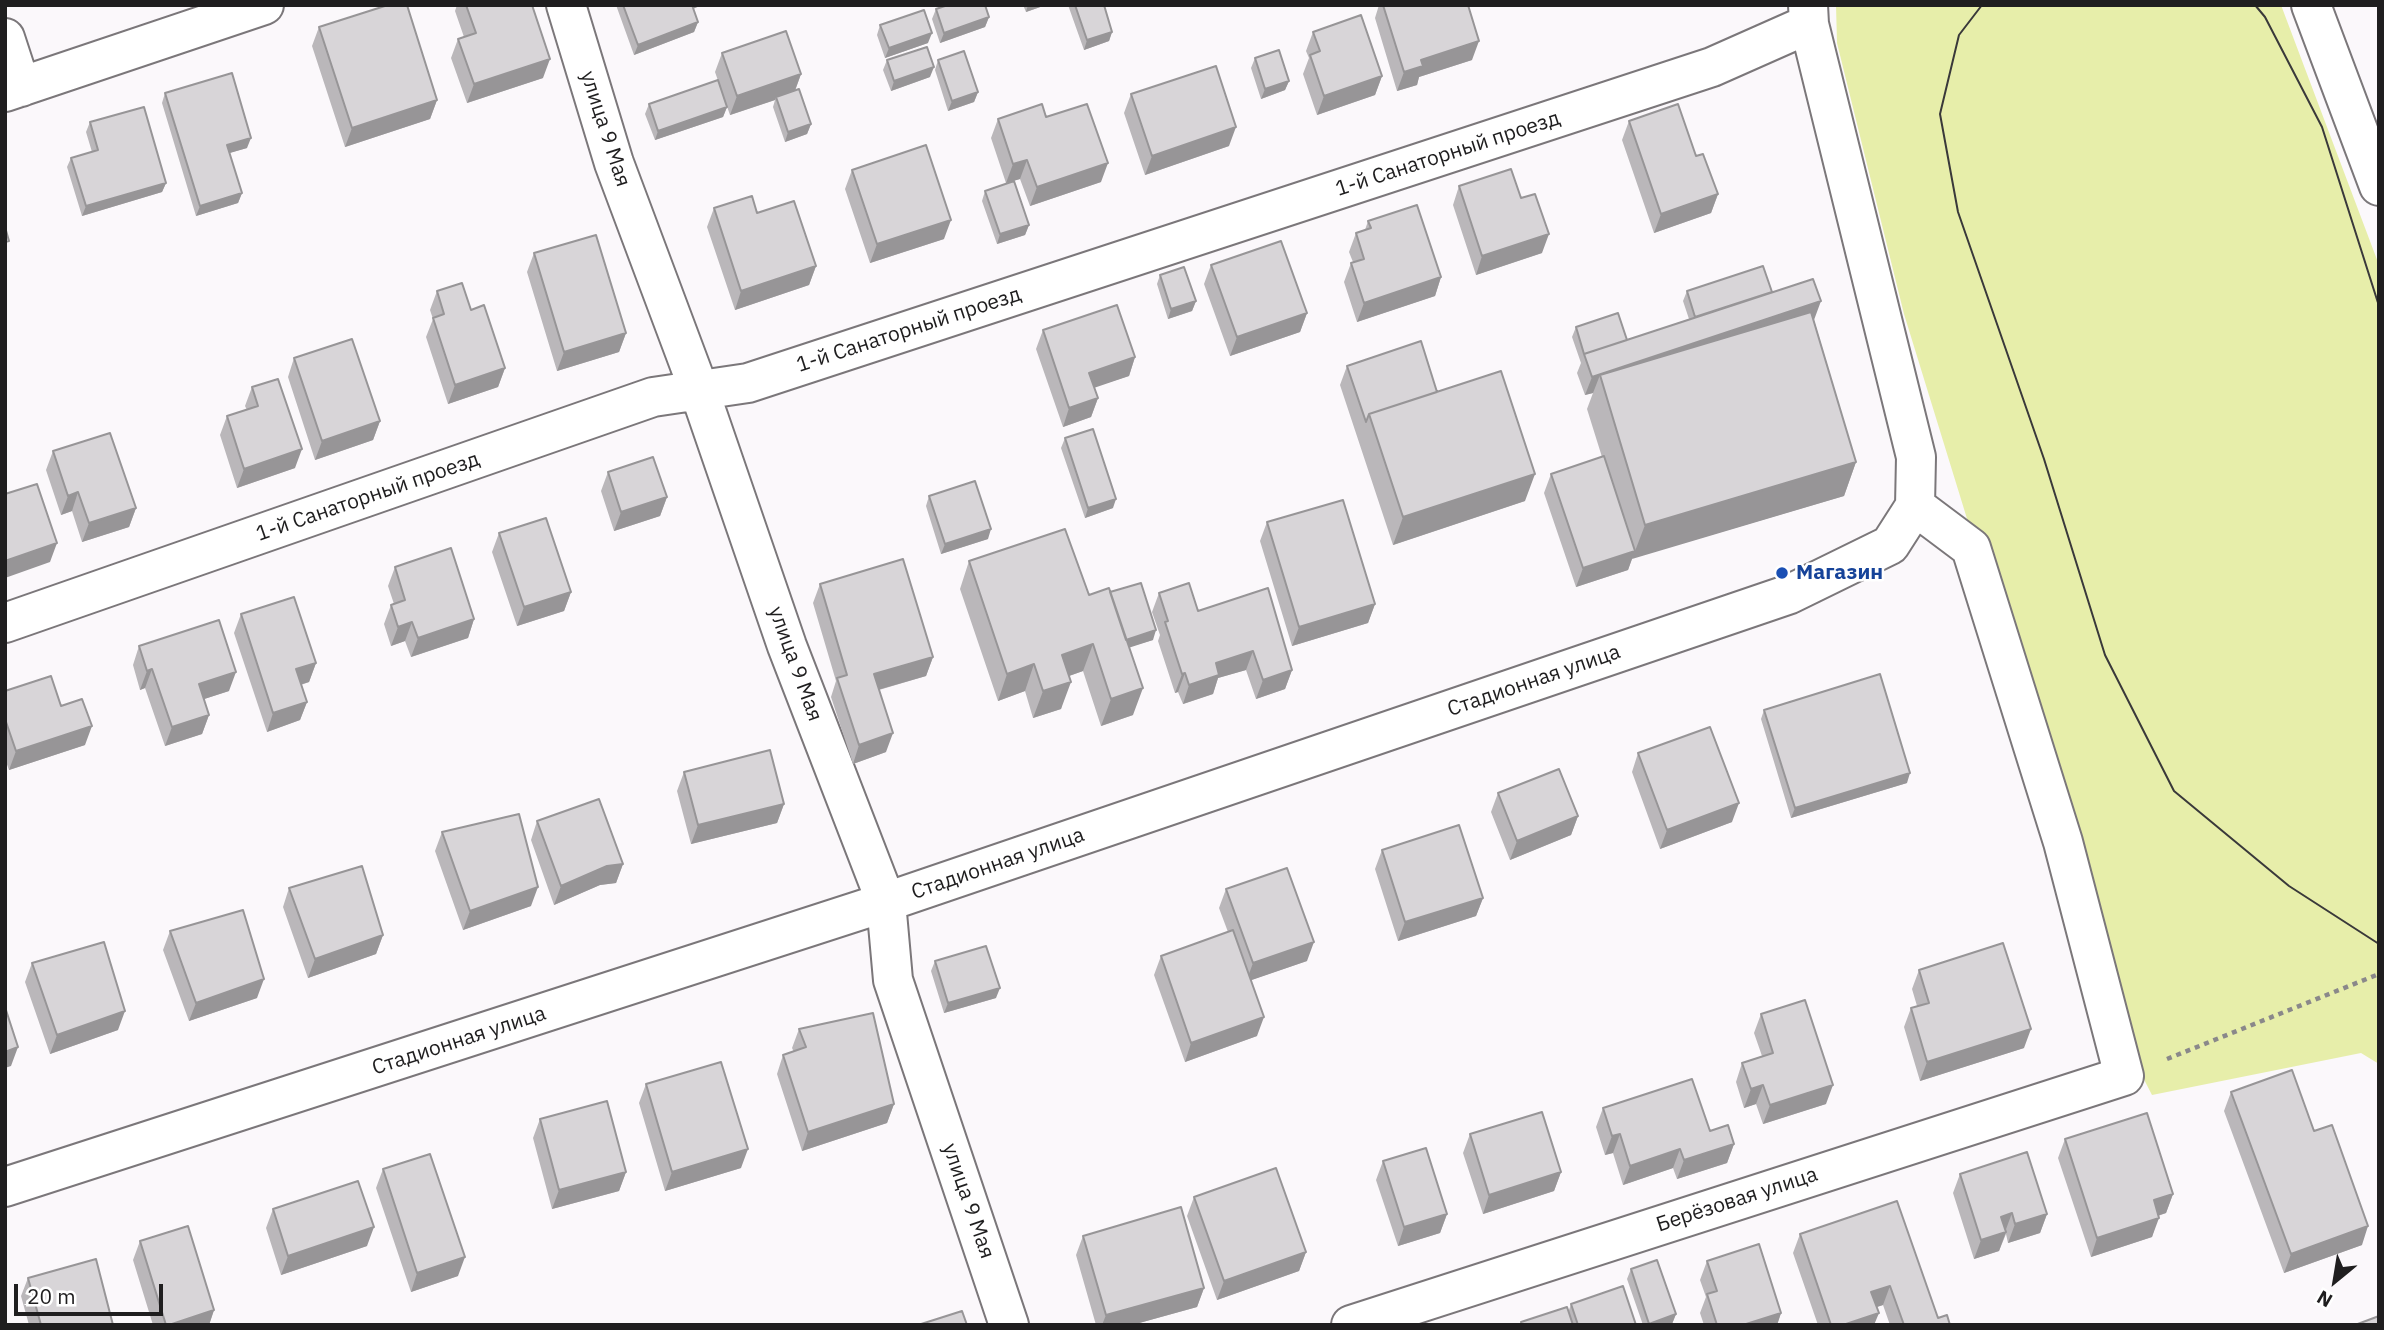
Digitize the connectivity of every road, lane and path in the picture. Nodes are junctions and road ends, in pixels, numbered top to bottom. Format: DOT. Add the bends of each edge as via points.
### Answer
graph roads {
  1 [pos="264,5"];
  2 [pos="566,5"];
  3 [pos="2311,5"];
  4 [pos="1809,15"];
  5 [pos="5,38"];
  6 [pos="13,89"];
  7 [pos="2379,186"];
  8 [pos="699,390"];
  9 [pos="1915,506"];
  10 [pos="5,623"];
  11 [pos="886,902"];
  12 [pos="2379,974"];
  13 [pos="2124,1076"];
  14 [pos="5,1187"];
  15 [pos="1009,1325"];
  16 [pos="1351,1325"];
  1 -- 6 [label="street"];
  2 -- 8 [label="street, улица 9 Мая" via="614,163"];
  3 -- 7 [label="street"];
  4 -- 8 [label="street, 1-й Санаторный проезд" via="1699,72 748,383"];
  4 -- 9 [label="street" via="1916,457"];
  5 -- 6 [label="street"];
  8 -- 10 [label="street, 1-й Санаторный проезд" via="653,397"];
  8 -- 11 [label="street, улица 9 Мая" via="787,646"];
  9 -- 11 [label="street, Стадионная улица" via="1891,545 1790,594"];
  9 -- 13 [label="street" via="1971,548 2063,842"];
  11 -- 14 [label="street, Стадионная улица"];
  11 -- 15 [label="street, улица 9 Мая" via="893,980"];
  12 -- 13 [label="path"];
  13 -- 16 [label="street, Берёзовая улица"];
}
